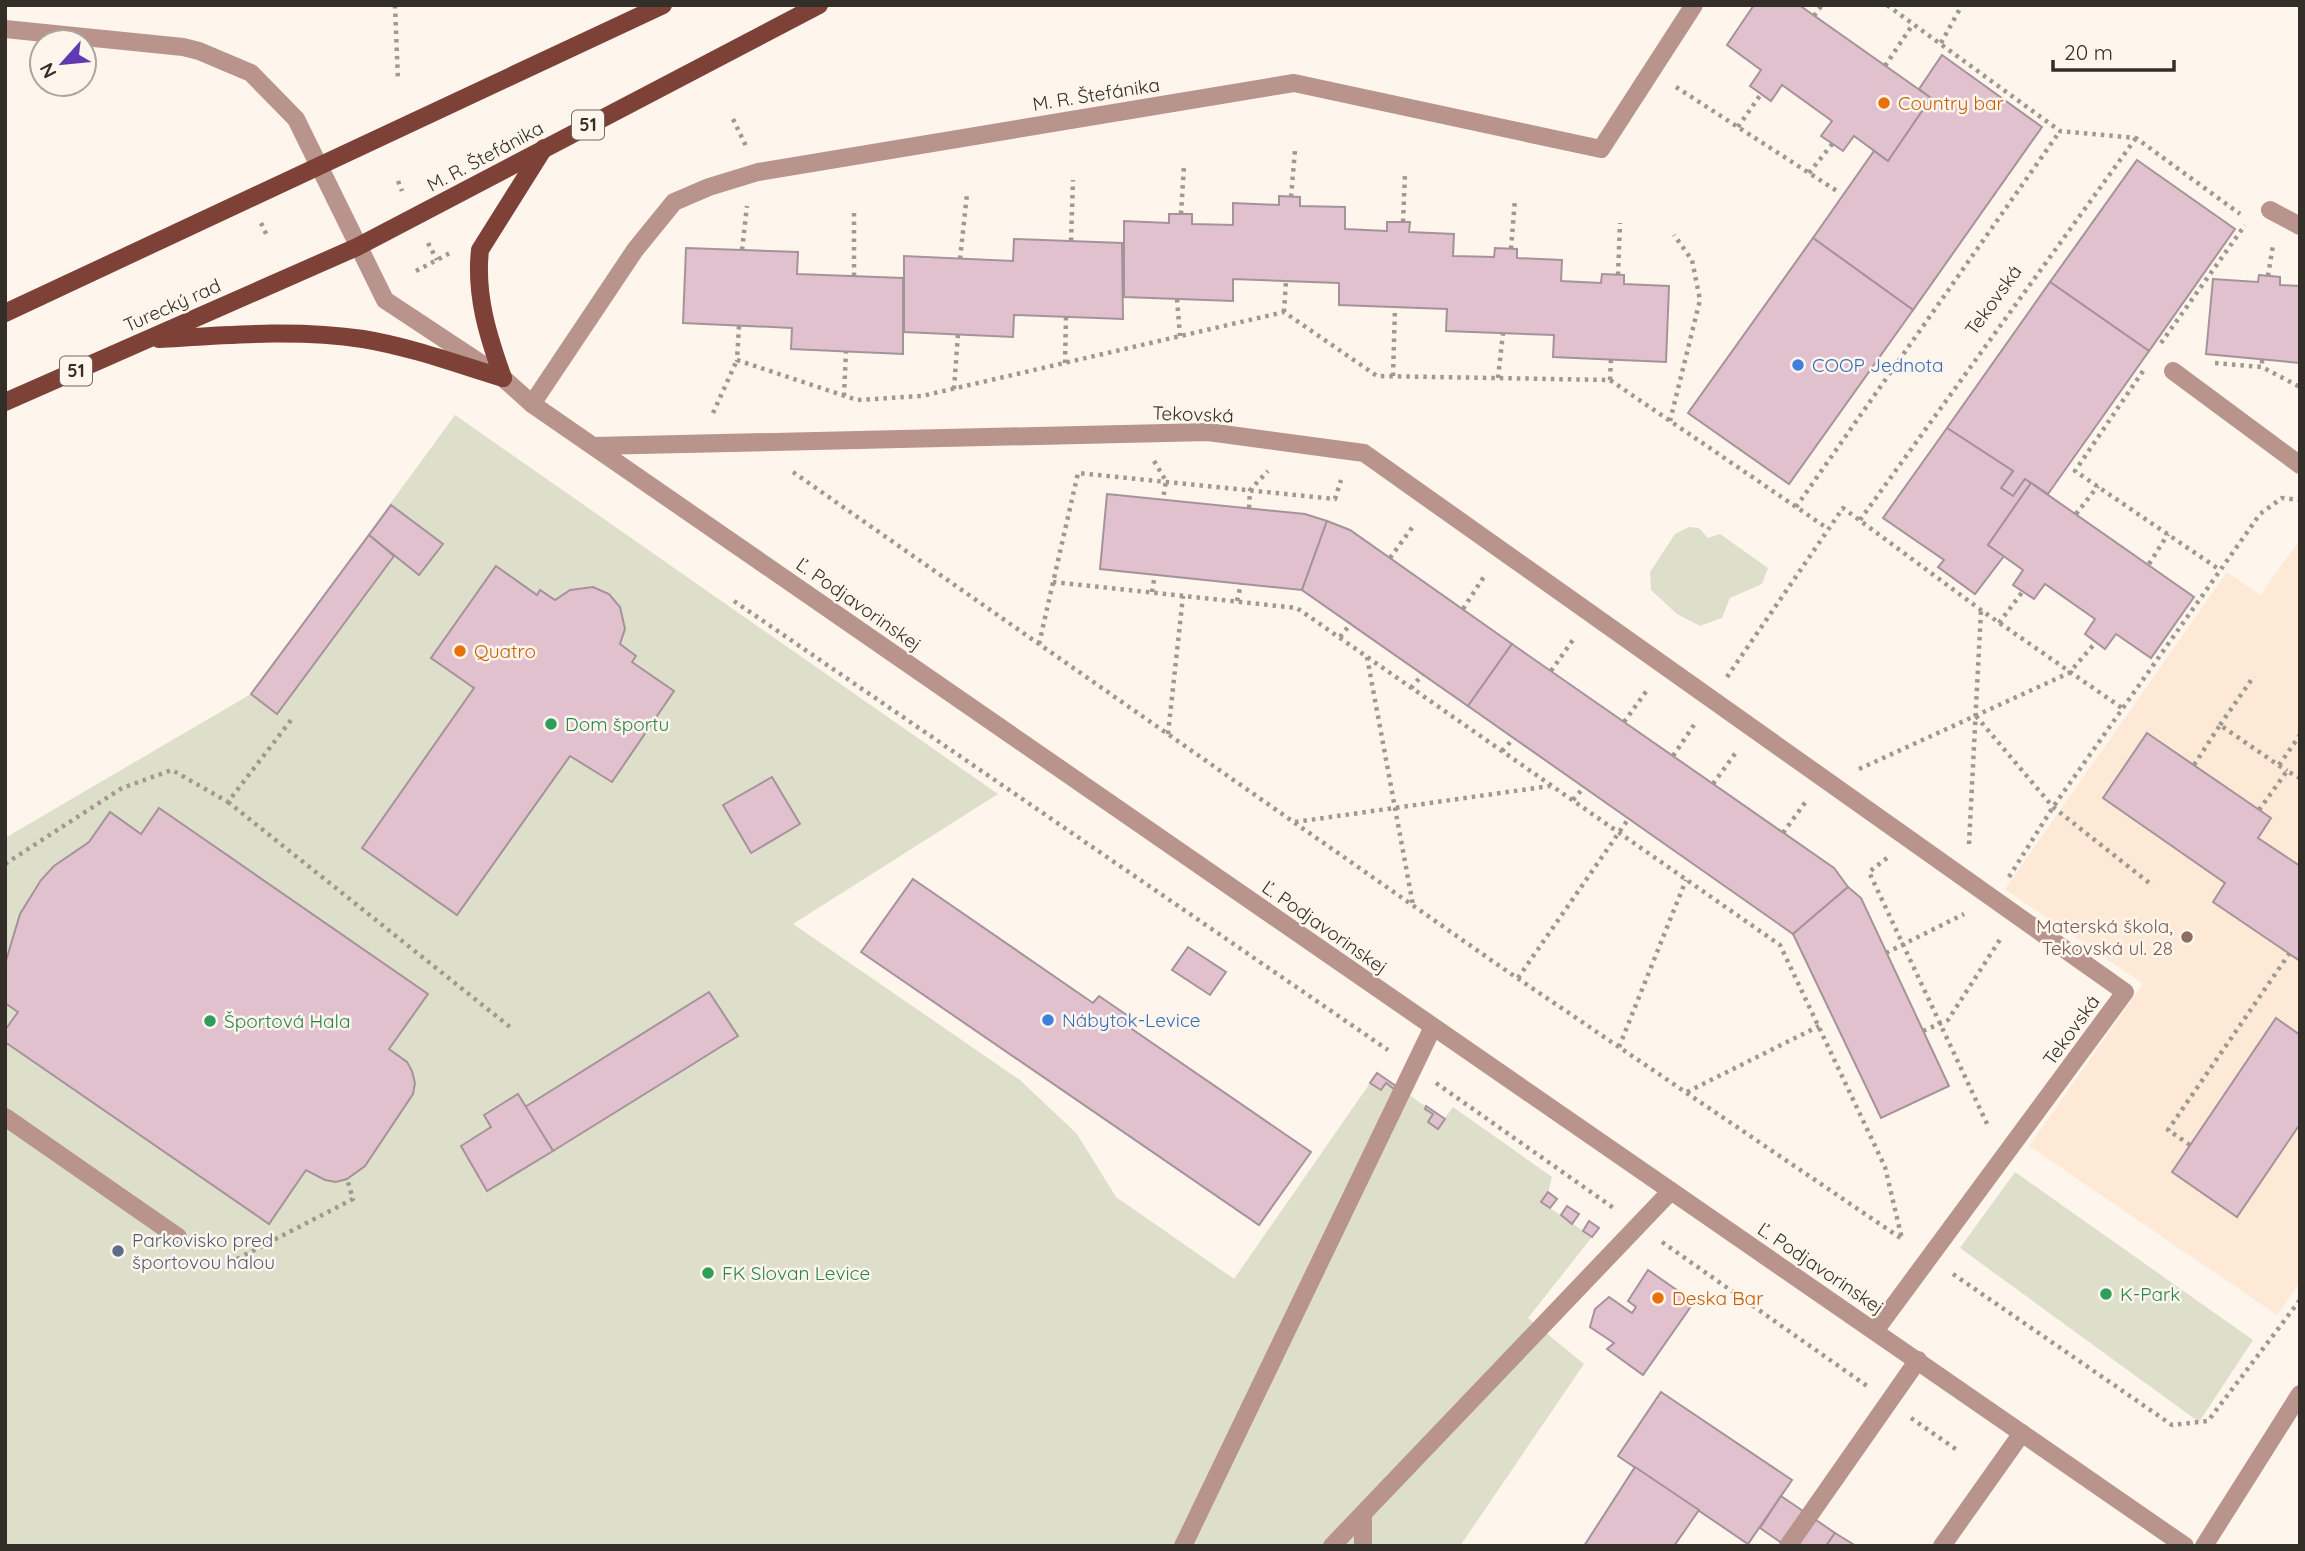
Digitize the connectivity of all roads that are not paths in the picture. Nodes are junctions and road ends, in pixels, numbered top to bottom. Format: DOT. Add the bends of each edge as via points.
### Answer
graph roads {
  1 [pos="663,5"];
  2 [pos="819,5"];
  3 [pos="1694,5"];
  4 [pos="5,29"];
  5 [pos="544,148"];
  6 [pos="320,166"];
  7 [pos="2270,211"];
  8 [pos="2300,226"];
  9 [pos="357,247"];
  10 [pos="5,313"];
  11 [pos="146,339"];
  12 [pos="2173,372"];
  13 [pos="503,378"];
  14 [pos="5,402"];
  15 [pos="532,404"];
  16 [pos="594,446"];
  17 [pos="2300,465"];
  18 [pos="1433,1027"];
  19 [pos="5,1117"];
  20 [pos="1671,1191"];
  21 [pos="178,1237"];
  22 [pos="1875,1331"];
  23 [pos="1918,1360"];
  24 [pos="2300,1394"];
  25 [pos="2022,1433"];
  26 [pos="1363,1514"];
  27 [pos="1183,1546"];
  28 [pos="1332,1546"];
  29 [pos="1363,1546"];
  30 [pos="1788,1546"];
  31 [pos="1942,1546"];
  32 [pos="2185,1546"];
  33 [pos="2204,1546"];
  1 -- 6 [label="main road"];
  2 -- 5 [label="main road, M. R. Štefánika / 51"];
  3 -- 15 [label="street, M. R. Štefánika" via="1601,149 1294,83 732,179 674,202 635,250"];
  4 -- 6 [label="street, Ľ. Podjavorinskej" via="199,51 251,74 296,119"];
  5 -- 9 [label="main road, M. R. Štefánika / 51"];
  5 -- 13 [label="main road" via="480,250 481,306"];
  6 -- 9 [label="street, Ľ. Podjavorinskej"];
  6 -- 10 [label="main road"];
  7 -- 8 [label="street"];
  9 -- 11 [label="main road, Turecký rad / 51"];
  9 -- 13 [label="street, Ľ. Podjavorinskej" via="385,300"];
  11 -- 13 [label="main road" via="300,334 363,339"];
  11 -- 14 [label="main road, Turecký rad / 51"];
  12 -- 17 [label="street"];
  13 -- 15 [label="street, Ľ. Podjavorinskej"];
  15 -- 16 [label="street, Ľ. Podjavorinskej"];
  16 -- 18 [label="street, Ľ. Podjavorinskej"];
  16 -- 22 [label="street, Tekovská" via="1208,432 1364,453 2125,992"];
  18 -- 20 [label="street, Ľ. Podjavorinskej"];
  18 -- 27 [label="street"];
  19 -- 21 [label="street"];
  20 -- 22 [label="street, Ľ. Podjavorinskej"];
  20 -- 26 [label="street"];
  22 -- 23 [label="street, Ľ. Podjavorinskej"];
  23 -- 25 [label="street, Ľ. Podjavorinskej"];
  23 -- 30 [label="street"];
  24 -- 33 [label="street"];
  25 -- 31 [label="street"];
  25 -- 32 [label="street, Ľ. Podjavorinskej"];
  26 -- 28 [label="street"];
  26 -- 29 [label="street"];
}
